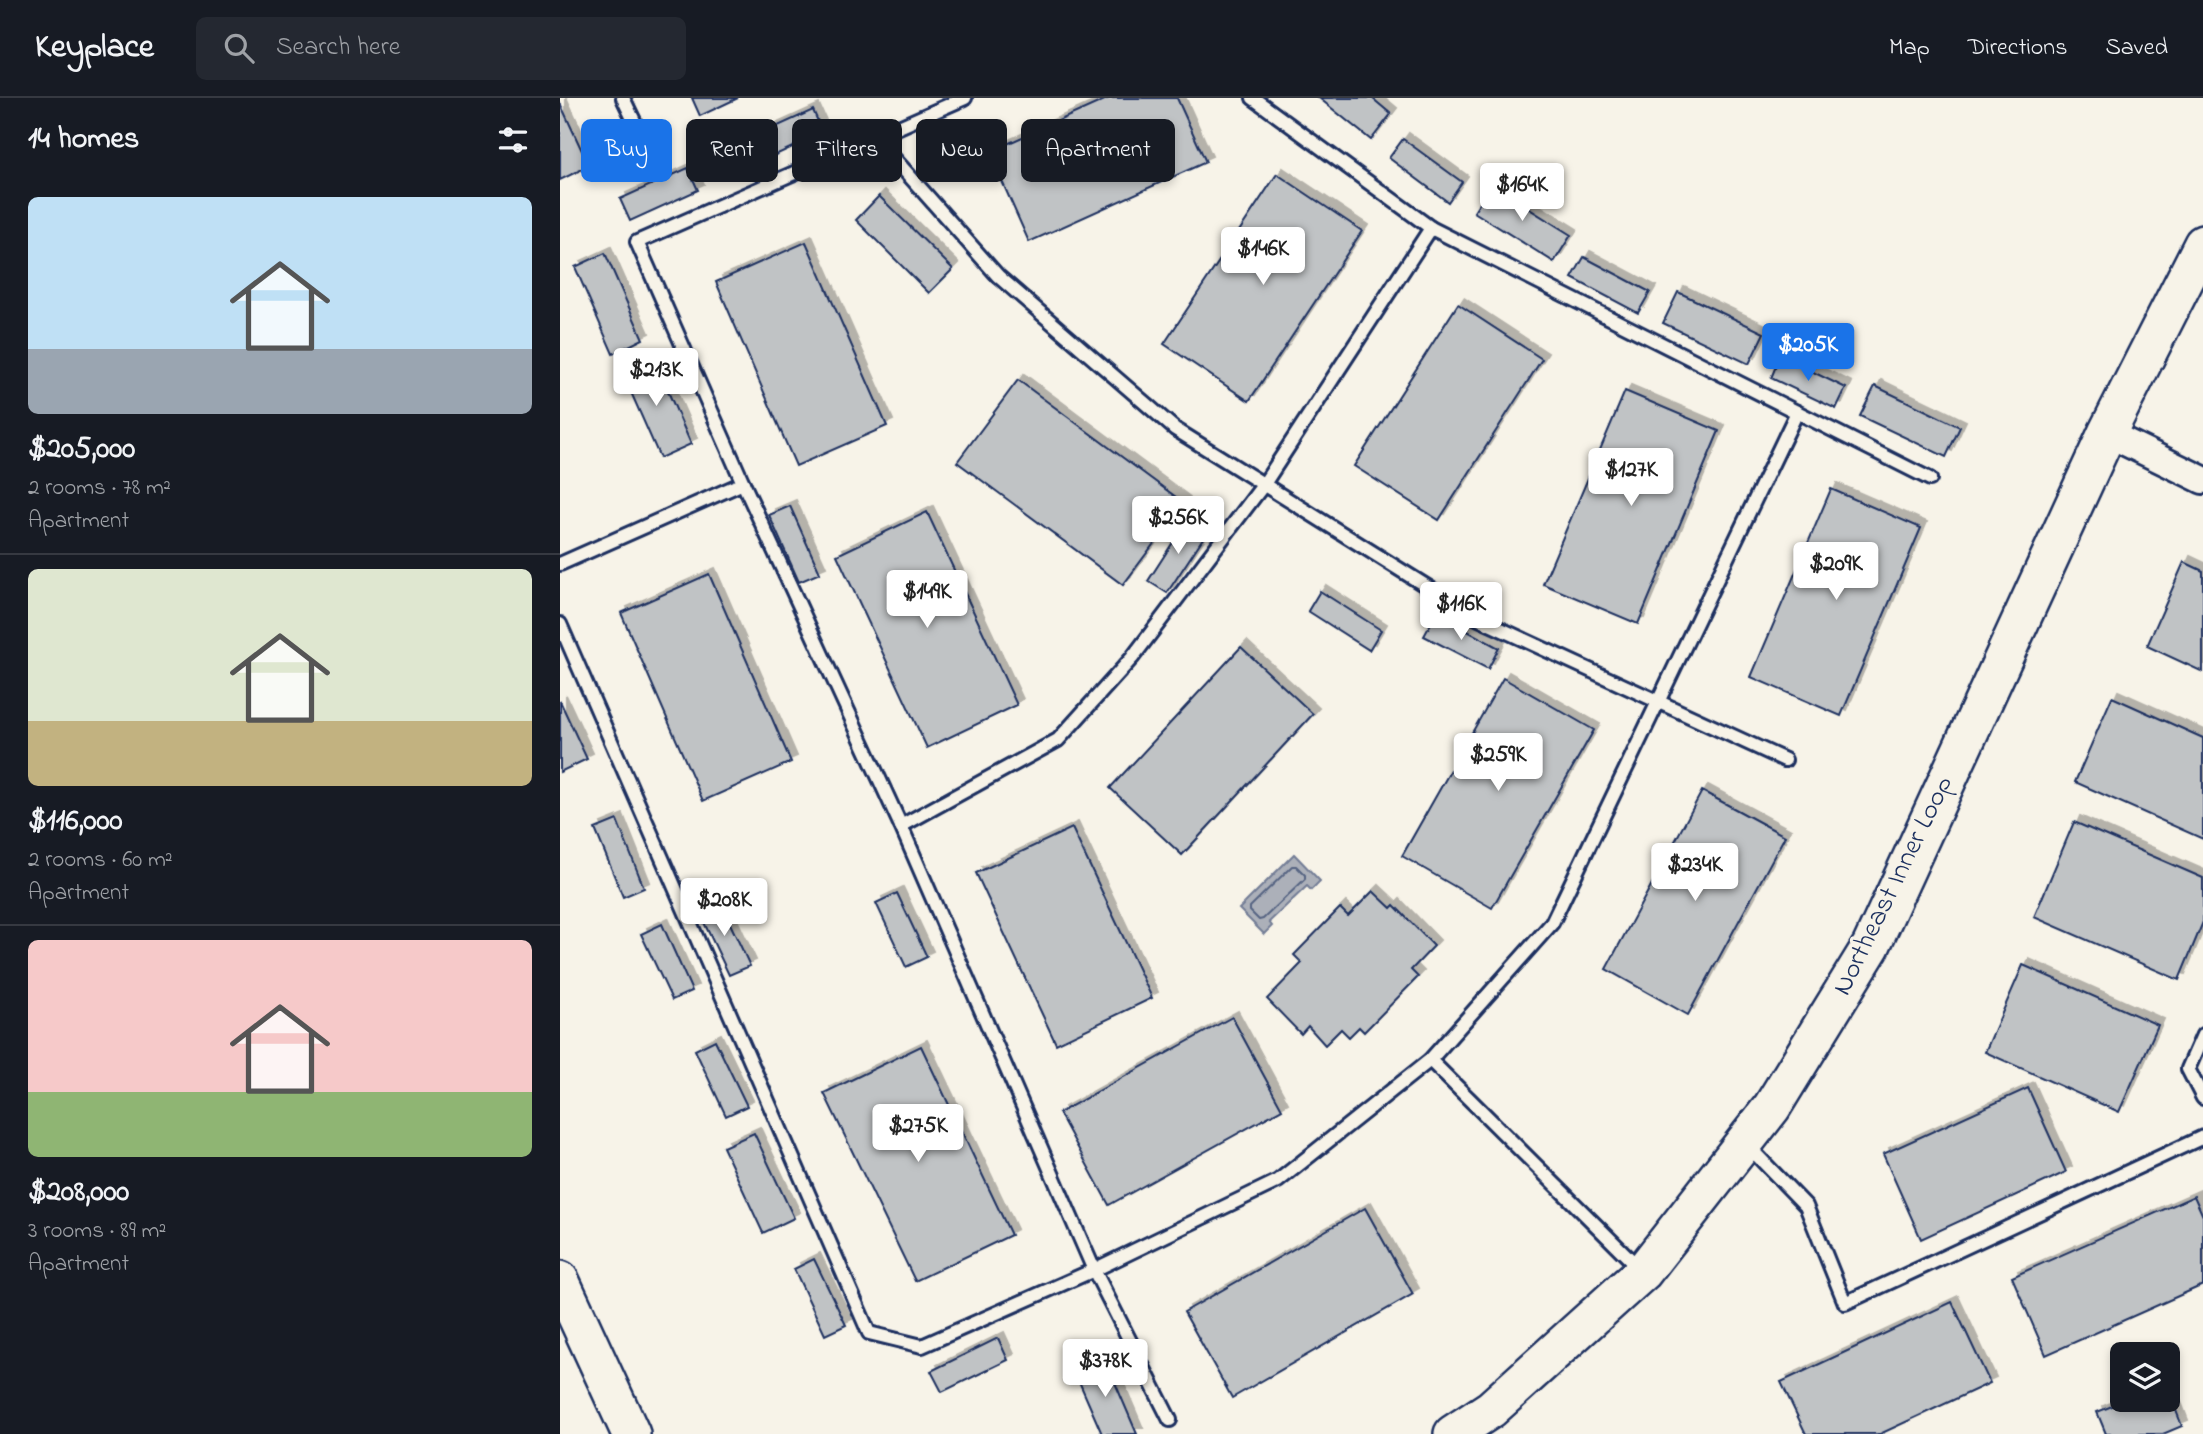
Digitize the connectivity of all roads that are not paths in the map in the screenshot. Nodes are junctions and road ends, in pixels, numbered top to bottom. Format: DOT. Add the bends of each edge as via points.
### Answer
graph roads {
  1 [pos="623,98"];
  2 [pos="965,98"];
  3 [pos="1253,98"];
  4 [pos="633,119"];
  5 [pos="902,125"];
  6 [pos="902,168"];
  7 [pos="792,174"];
  8 [pos="1431,228"];
  9 [pos="2203,244"];
  10 [pos="1797,412"];
  11 [pos="2107,433"];
  12 [pos="1930,479"];
  13 [pos="2203,480"];
  14 [pos="743,483"];
  15 [pos="1264,484"];
  16 [pos="560,564"];
  17 [pos="560,624"];
  18 [pos="1658,702"];
  19 [pos="1785,760"];
  20 [pos="901,826"];
  21 [pos="2203,1035"];
  22 [pos="1430,1060"];
  23 [pos="2203,1098"];
  24 [pos="2203,1137"];
  25 [pos="1744,1142"];
  26 [pos="1094,1270"];
  27 [pos="1643,1272"];
  28 [pos="560,1280"];
  29 [pos="1170,1420"];
  30 [pos="631,1434"];
  31 [pos="1452,1434"];
  1 -- 4 [label="lane"];
  2 -- 5 [label="lane"];
  3 -- 8 [label="lane"];
  6 -- 15 [label="lane" via="998,276 1175,429"];
  7 -- 14 [label="lane" via="637,242"];
  8 -- 10 [label="lane"];
  8 -- 15 [label="lane"];
  9 -- 11 [label="main road, Northeast Inner Loop"];
  10 -- 12 [label="lane"];
  10 -- 18 [label="lane"];
  11 -- 13 [label="street"];
  11 -- 25 [label="main road, Northeast Inner Loop" via="1871,946 1772,1107"];
  14 -- 16 [label="lane"];
  14 -- 20 [label="lane"];
  15 -- 18 [label="lane" via="1479,619"];
  15 -- 20 [label="lane" via="1132,658 1058,740"];
  17 -- 26 [label="lane" via="870,1333 922,1346"];
  18 -- 19 [label="lane"];
  18 -- 22 [label="lane" via="1552,923"];
  20 -- 26 [label="lane"];
  21 -- 23 [label="lane" via="2188,1069"];
  22 -- 26 [label="lane" via="1278,1181"];
  22 -- 27 [label="lane"];
  24 -- 25 [label="lane" via="1845,1303 1806,1206"];
  25 -- 27 [label="main road, Northeast Inner Loop"];
  26 -- 29 [label="lane"];
  27 -- 31 [label="main road, Northeast Inner Loop" via="1491,1409"];
  28 -- 30 [label="main road"];
}
